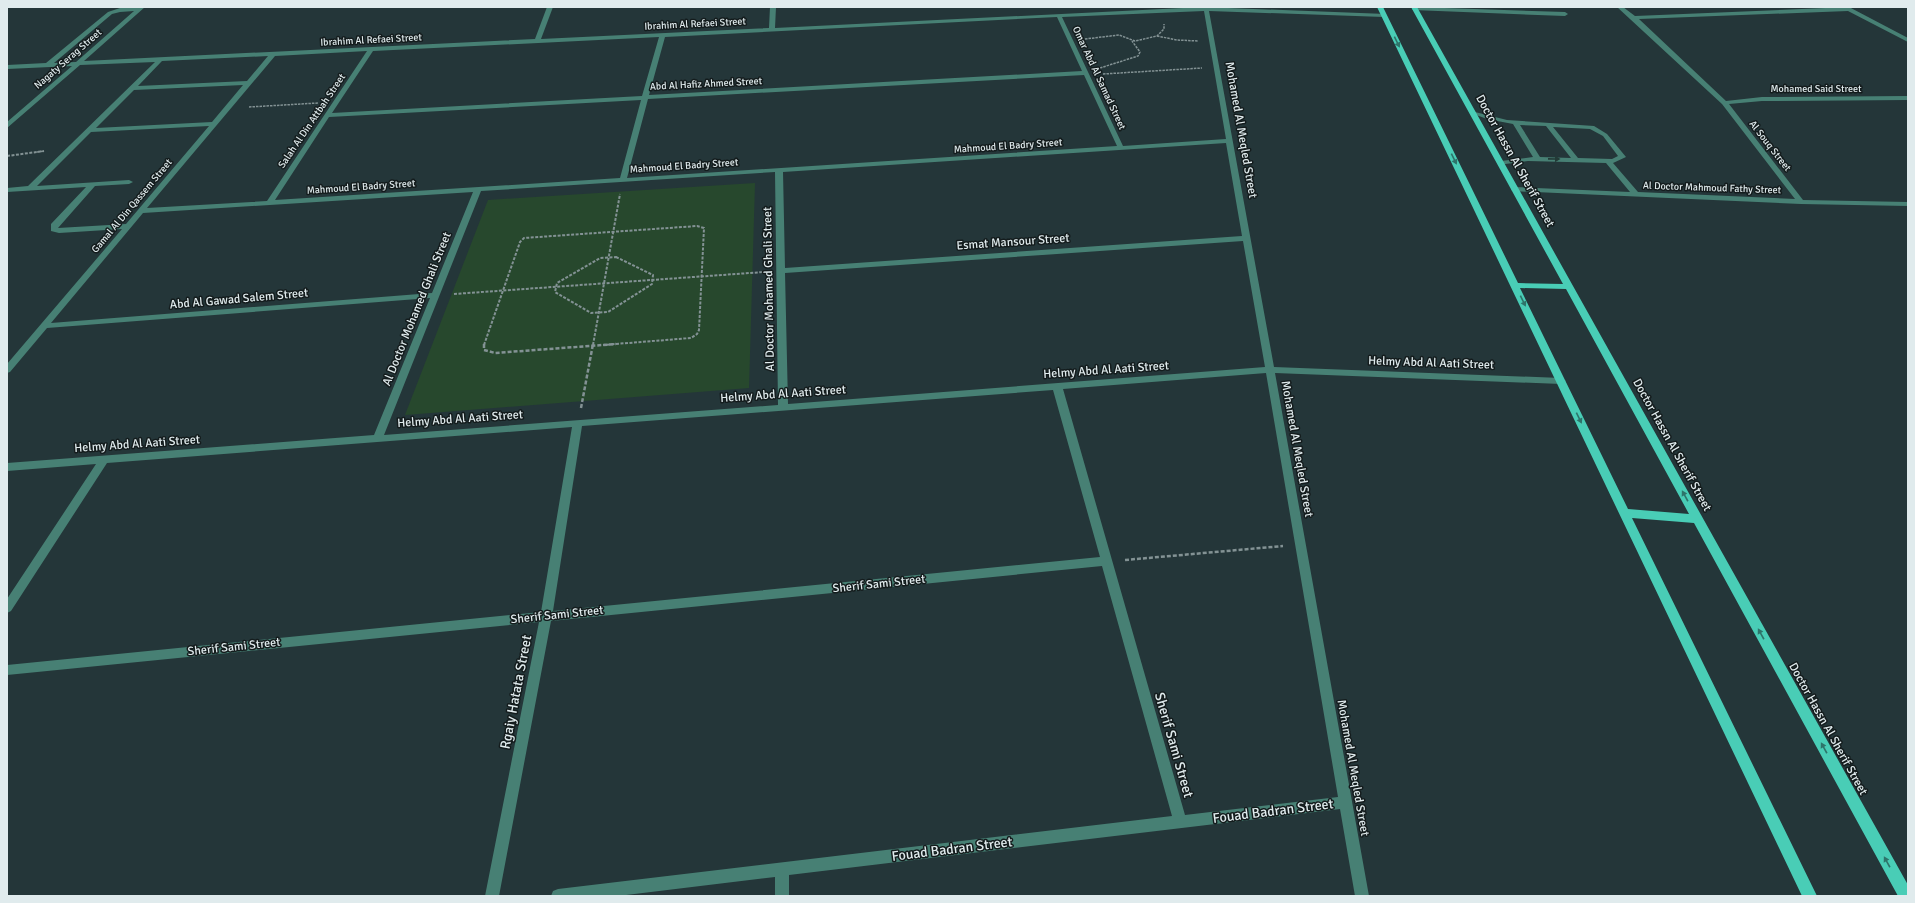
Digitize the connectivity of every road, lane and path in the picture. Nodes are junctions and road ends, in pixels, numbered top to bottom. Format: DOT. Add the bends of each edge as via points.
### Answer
graph roads {
  1 [pos="550,7"];
  2 [pos="773,7"];
  3 [pos="1620,7"];
  4 [pos="141,8"];
  5 [pos="1206,8"];
  6 [pos="1415,8"];
  7 [pos="1847,8"];
  8 [pos="1172,10"];
  9 [pos="1382,11"];
  10 [pos="1565,14"];
  11 [pos="1059,16"];
  12 [pos="1634,18"];
  13 [pos="772,30"];
  14 [pos="662,35"];
  15 [pos="1157,36"];
  16 [pos="1070,40"];
  17 [pos="1908,40"];
  18 [pos="537,41"];
  19 [pos="1132,41"];
  20 [pos="1212,41"];
  21 [pos="371,49"];
  22 [pos="273,54"];
  23 [pos="160,60"];
  24 [pos="76,64"];
  25 [pos="48,65"];
  26 [pos="7,67"];
  27 [pos="1216,68"];
  28 [pos="1086,74"];
  29 [pos="249,83"];
  30 [pos="131,88"];
  31 [pos="645,97"];
  32 [pos="1908,98"];
  33 [pos="336,102"];
  34 [pos="1724,102"];
  35 [pos="227,109"];
  36 [pos="1473,112"];
  37 [pos="328,115"];
  38 [pos="1516,123"];
  39 [pos="214,124"];
  40 [pos="1548,125"];
  41 [pos="7,126"];
  42 [pos="89,130"];
  43 [pos="1229,141"];
  44 [pos="71,148"];
  45 [pos="1121,148"];
  46 [pos="7,156"];
  47 [pos="1538,159"];
  48 [pos="1576,160"];
  49 [pos="1608,161"];
  50 [pos="1501,163"];
  51 [pos="779,170"];
  52 [pos="623,180"];
  53 [pos="129,182"];
  54 [pos="93,184"];
  55 [pos="30,188"];
  56 [pos="1515,189"];
  57 [pos="7,190"];
  58 [pos="478,190"];
  59 [pos="1636,195"];
  60 [pos="1801,202"];
  61 [pos="269,203"];
  62 [pos="1908,204"];
  63 [pos="141,211"];
  64 [pos="128,226"];
  65 [pos="614,231"];
  66 [pos="1246,238"];
  67 [pos="609,258"];
  68 [pos="781,271"];
  69 [pos="702,276"];
  70 [pos="653,280"];
  71 [pos="604,283"];
  72 [pos="1515,285"];
  73 [pos="556,286"];
  74 [pos="1570,287"];
  75 [pos="504,290"];
  76 [pos="436,295"];
  77 [pos="599,313"];
  78 [pos="44,326"];
  79 [pos="593,345"];
  80 [pos="12,359"];
  81 [pos="7,370"];
  82 [pos="1270,370"];
  83 [pos="1561,381"];
  84 [pos="1057,386"];
  85 [pos="783,407"];
  86 [pos="578,423"];
  87 [pos="378,438"];
  88 [pos="104,459"];
  89 [pos="7,467"];
  90 [pos="1625,513"];
  91 [pos="1697,519"];
  92 [pos="1300,544"];
  93 [pos="1106,561"];
  94 [pos="7,608"];
  95 [pos="546,616"];
  96 [pos="7,670"];
  97 [pos="1345,802"];
  98 [pos="1180,822"];
  99 [pos="782,870"];
  100 [pos="492,896"];
  101 [pos="558,896"];
  102 [pos="782,896"];
  103 [pos="1362,896"];
  104 [pos="1810,896"];
  105 [pos="1906,896"];
  1 -- 18 [label="street"];
  2 -- 13 [label="street"];
  3 -- 12 [label="street, Al Souq Street"];
  4 -- 24 [label="street, Nagaty Serag Street"];
  4 -- 25 [label="street" via="120,10 110,14"];
  5 -- 8 [label="street, Ibrahim Al Refaei Street"];
  5 -- 9 [label="street, Ibrahim Al Refaei Street"];
  5 -- 20 [label="street, Mohamed Al Meqled Street"];
  6 -- 10 [label="street"];
  6 -- 36 [label="main road, Doctor Hassn Al Sherif Street"];
  7 -- 12 [label="street"];
  7 -- 17 [label="street"];
  8 -- 11 [label="street, Ibrahim Al Refaei Street"];
  8 -- 15 [label="path" via="1164,16 1164,29"];
  9 -- 72 [label="main road, one-way"];
  11 -- 13 [label="street, Ibrahim Al Refaei Street"];
  11 -- 16 [label="street, Omar Abd Al Samad Street"];
  12 -- 34 [label="street, Al Souq Street"];
  13 -- 14 [label="street, Ibrahim Al Refaei Street"];
  14 -- 18 [label="street, Ibrahim Al Refaei Street"];
  14 -- 31 [label="street"];
  15 -- 19 [label="path"];
  15 -- 20 [label="path" via="1187,41"];
  16 -- 19 [label="path" via="1119,35"];
  16 -- 28 [label="street, Omar Abd Al Samad Street"];
  18 -- 21 [label="street, Ibrahim Al Refaei Street"];
  19 -- 28 [label="path" via="1140,52 1138,56"];
  20 -- 27 [label="street, Mohamed Al Meqled Street"];
  21 -- 22 [label="street, Ibrahim Al Refaei Street"];
  21 -- 33 [label="street, Salah Al Din Attbah Street"];
  22 -- 23 [label="street, Ibrahim Al Refaei Street"];
  22 -- 29 [label="street, Gamal Al Din Qassem Street"];
  23 -- 24 [label="street, Ibrahim Al Refaei Street"];
  23 -- 30 [label="street"];
  24 -- 25 [label="street, Ibrahim Al Refaei Street"];
  24 -- 41 [label="street, Nagaty Serag Street"];
  25 -- 26 [label="street, Ibrahim Al Refaei Street"];
  27 -- 28 [label="path"];
  27 -- 43 [label="street, Mohamed Al Meqled Street"];
  28 -- 31 [label="street, Abd Al Hafiz Ahmed Street"];
  28 -- 45 [label="street, Omar Abd Al Samad Street"];
  29 -- 30 [label="street"];
  29 -- 35 [label="street, Gamal Al Din Qassem Street"];
  30 -- 42 [label="street"];
  31 -- 37 [label="street, Abd Al Hafiz Ahmed Street"];
  31 -- 52 [label="street"];
  32 -- 34 [label="street, Mohamed Said Street" via="1762,99"];
  33 -- 35 [label="path"];
  33 -- 37 [label="street, Salah Al Din Attbah Street"];
  34 -- 60 [label="street, Al Souq Street"];
  35 -- 39 [label="street, Gamal Al Din Qassem Street"];
  36 -- 38 [label="street" via="1498,121"];
  36 -- 50 [label="main road, Doctor Hassn Al Sherif Street"];
  37 -- 61 [label="street, Salah Al Din Attbah Street"];
  38 -- 40 [label="street"];
  38 -- 47 [label="street"];
  39 -- 42 [label="street"];
  39 -- 63 [label="street, Gamal Al Din Qassem Street"];
  40 -- 48 [label="street"];
  40 -- 49 [label="street" via="1585,126 1602,132 1622,157"];
  42 -- 44 [label="street"];
  43 -- 45 [label="street, Mahmoud El Badry Street"];
  43 -- 66 [label="street, Mohamed Al Meqled Street"];
  44 -- 46 [label="path"];
  44 -- 55 [label="street"];
  45 -- 51 [label="street, Mahmoud El Badry Street"];
  47 -- 48 [label="street, one-way"];
  47 -- 50 [label="street" via="1518,159"];
  48 -- 49 [label="street"];
  49 -- 59 [label="street"];
  50 -- 56 [label="main road, Doctor Hassn Al Sherif Street"];
  51 -- 52 [label="street, Mahmoud El Badry Street"];
  51 -- 68 [label="street, Al Doctor Mohamed Ghali Street"];
  52 -- 58 [label="street, Mahmoud El Badry Street"];
  52 -- 65 [label="path"];
  53 -- 54 [label="street"];
  54 -- 55 [label="street"];
  54 -- 64 [label="street" via="54,229 59,231"];
  55 -- 57 [label="street"];
  56 -- 59 [label="street, Al Doctor Mahmoud Fathy Street"];
  56 -- 74 [label="main road, Doctor Hassn Al Sherif Street"];
  58 -- 61 [label="street, Mahmoud El Badry Street"];
  58 -- 76 [label="street, Al Doctor Mohamed Ghali Street"];
  59 -- 60 [label="street, Al Doctor Mahmoud Fathy Street"];
  60 -- 62 [label="street, Al Doctor Mahmoud Fathy Street"];
  61 -- 63 [label="street, Mahmoud El Badry Street"];
  63 -- 64 [label="street, Gamal Al Din Qassem Street"];
  64 -- 78 [label="street, Gamal Al Din Qassem Street"];
  65 -- 67 [label="path"];
  65 -- 69 [label="path" via="703,226"];
  65 -- 75 [label="path" via="524,238 520,242"];
  66 -- 68 [label="street, Esmat Mansour Street"];
  66 -- 82 [label="street, Mohamed Al Meqled Street"];
  67 -- 70 [label="path" via="616,257 653,275"];
  67 -- 71 [label="path"];
  67 -- 73 [label="path" via="600,258"];
  68 -- 69 [label="path"];
  68 -- 85 [label="street, Al Doctor Mohamed Ghali Street"];
  69 -- 70 [label="path"];
  69 -- 79 [label="path" via="699,330 696,336"];
  70 -- 71 [label="path"];
  70 -- 77 [label="path" via="652,284 608,312"];
  71 -- 73 [label="path"];
  71 -- 77 [label="path"];
  72 -- 74 [label="main road"];
  72 -- 83 [label="main road, one-way"];
  73 -- 75 [label="path"];
  73 -- 77 [label="path" via="555,292 591,313"];
  91 -- 74 [label="main road, Doctor Hassn Al Sherif Street, one-way"];
  75 -- 76 [label="path"];
  75 -- 79 [label="path" via="484,345 485,352"];
  76 -- 78 [label="street, Abd Al Gawad Salem Street"];
  76 -- 87 [label="street, Al Doctor Mohamed Ghali Street"];
  77 -- 79 [label="path"];
  78 -- 80 [label="street, Gamal Al Din Qassem Street"];
  79 -- 86 [label="path"];
  80 -- 81 [label="street, Gamal Al Din Qassem Street"];
  82 -- 83 [label="street, Helmy Abd Al Aati Street"];
  82 -- 84 [label="street, Helmy Abd Al Aati Street"];
  82 -- 92 [label="street, Mohamed Al Meqled Street"];
  83 -- 90 [label="main road, one-way"];
  84 -- 85 [label="street, Helmy Abd Al Aati Street"];
  84 -- 93 [label="street, Sherif Sami Street"];
  85 -- 86 [label="street, Helmy Abd Al Aati Street"];
  86 -- 87 [label="street, Helmy Abd Al Aati Street"];
  86 -- 95 [label="street, Rgaiy Hatata Street"];
  87 -- 88 [label="street, Helmy Abd Al Aati Street"];
  88 -- 89 [label="street, Helmy Abd Al Aati Street"];
  88 -- 94 [label="street"];
  90 -- 91 [label="main road"];
  90 -- 104 [label="main road"];
  105 -- 91 [label="main road, Doctor Hassn Al Sherif Street, one-way"];
  92 -- 93 [label="path"];
  92 -- 97 [label="street, Mohamed Al Meqled Street"];
  93 -- 95 [label="street, Sherif Sami Street"];
  93 -- 98 [label="street, Sherif Sami Street"];
  95 -- 96 [label="street, Sherif Sami Street"];
  95 -- 100 [label="street, Rgaiy Hatata Street"];
  97 -- 98 [label="street, Fouad Badran Street"];
  97 -- 103 [label="street, Mohamed Al Meqled Street"];
  98 -- 99 [label="street, Fouad Badran Street"];
  99 -- 101 [label="street, Fouad Badran Street"];
  99 -- 102 [label="street"];
}
